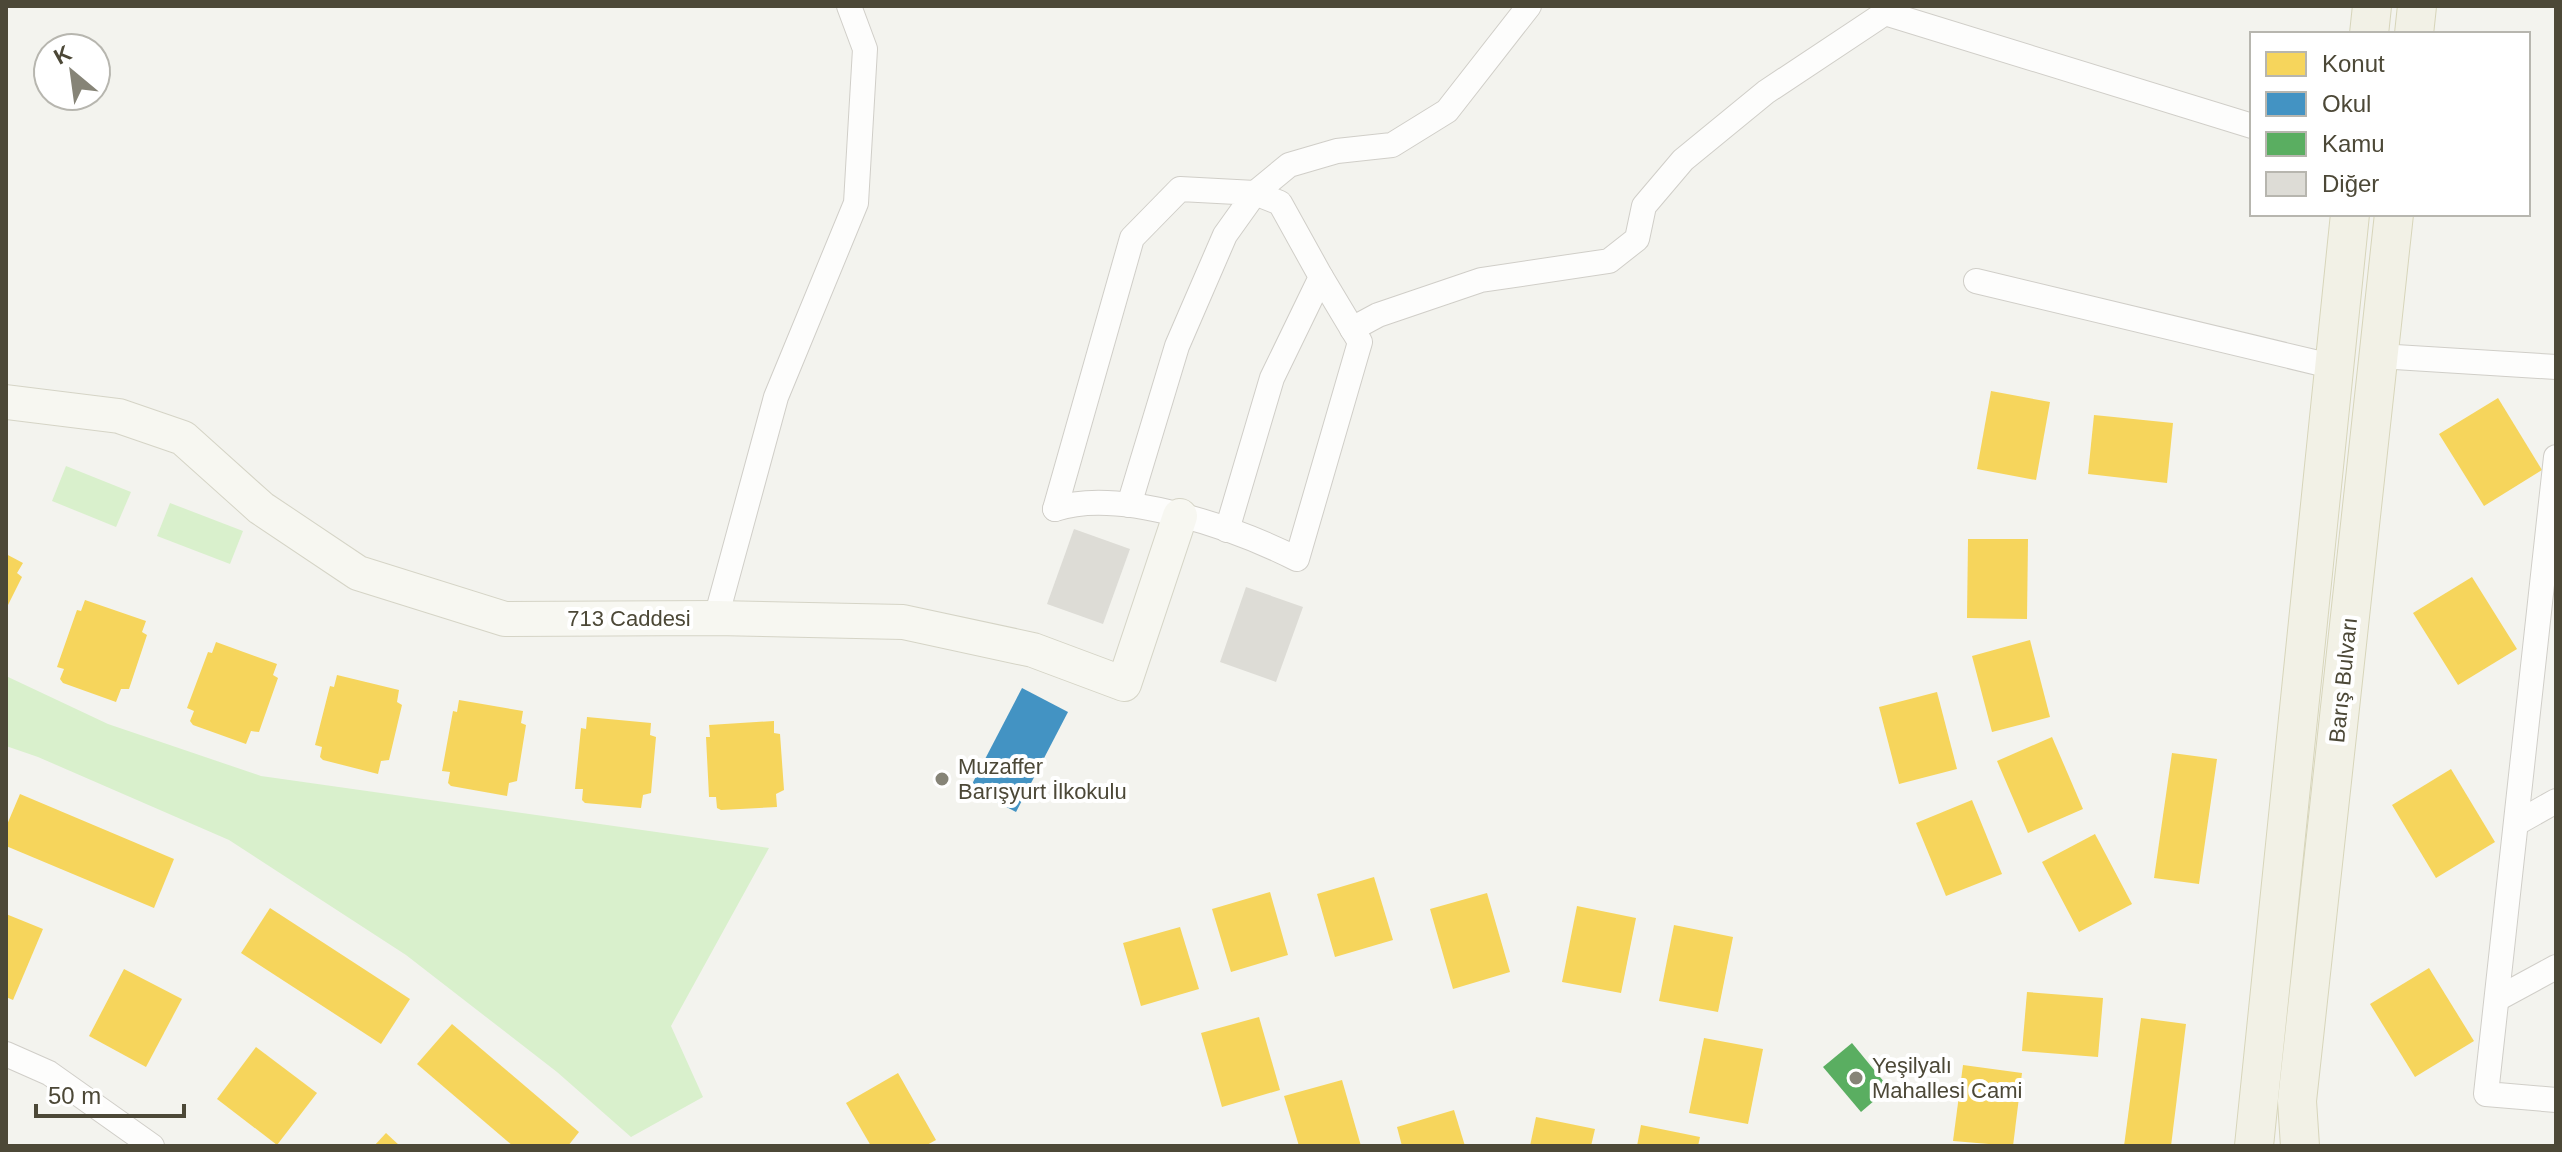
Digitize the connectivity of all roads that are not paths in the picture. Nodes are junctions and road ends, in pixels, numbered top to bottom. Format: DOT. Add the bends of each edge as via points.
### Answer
graph roads {
  1 [pos="849,6"];
  2 [pos="1529,6"];
  3 [pos="2372,6"];
  4 [pos="2417,6"];
  5 [pos="1886,10"];
  6 [pos="2369,32"];
  7 [pos="2414,32"];
  8 [pos="2250,125"];
  9 [pos="1255,193"];
  10 [pos="2350,216"];
  11 [pos="2394,216"];
  12 [pos="1321,277"];
  13 [pos="1976,281"];
  14 [pos="1352,329"];
  15 [pos="2379,356"];
  16 [pos="2335,367"];
  17 [pos="2556,367"];
  18 [pos="6,402"];
  19 [pos="2556,457"];
  20 [pos="1129,505"];
  21 [pos="1180,516"];
  22 [pos="1227,530"];
  23 [pos="716,618"];
  24 [pos="2548,620"];
  25 [pos="2556,801"];
  26 [pos="2517,823"];
  27 [pos="2556,967"];
  28 [pos="2497,999"];
  29 [pos="6,1054"];
  30 [pos="2556,1100"];
  31 [pos="152,1146"];
  32 [pos="2254,1146"];
  33 [pos="2300,1146"];
  1 -- 23 [label="street" via="865,49 856,203 776,397"];
  2 -- 9 [label="street" via="1447,111 1392,145 1337,151 1289,165"];
  3 -- 6 [label="main road"];
  4 -- 7 [label="main road"];
  5 -- 8 [label="street"];
  5 -- 14 [label="street" via="1766,92 1683,160 1644,206 1637,239 1609,261 1481,280"];
  9 -- 12 [label="street" via="1280,203"];
  9 -- 20 [label="street" via="1225,235 1177,346"];
  9 -- 20 [label="street" via="1180,189 1132,238 1055,509 1070,504"];
  10 -- 16 [label="main road, Barış Bulvarı"];
  11 -- 15 [label="main road, Barış Bulvarı"];
  12 -- 14 [label="street"];
  12 -- 22 [label="street" via="1272,378"];
  13 -- 16 [label="street"];
  14 -- 22 [label="street" via="1360,342 1297,559"];
  15 -- 17 [label="street"];
  15 -- 33 [label="main road, Barış Bulvarı" via="2297,1101"];
  16 -- 32 [label="main road, Barış Bulvarı"];
  18 -- 23 [label="street, 713 Caddesi" via="119,416 183,438 261,508 358,573 505,619"];
  19 -- 24 [label="street"];
  20 -- 21 [label="street"];
  21 -- 22 [label="street"];
  21 -- 23 [label="street, 713 Caddesi" via="1124,684 1033,650 903,622"];
  24 -- 26 [label="street"];
  25 -- 26 [label="street"];
  26 -- 28 [label="street"];
  27 -- 28 [label="street"];
  28 -- 30 [label="street" via="2486,1094"];
  29 -- 31 [label="street" via="49,1073"];
}
